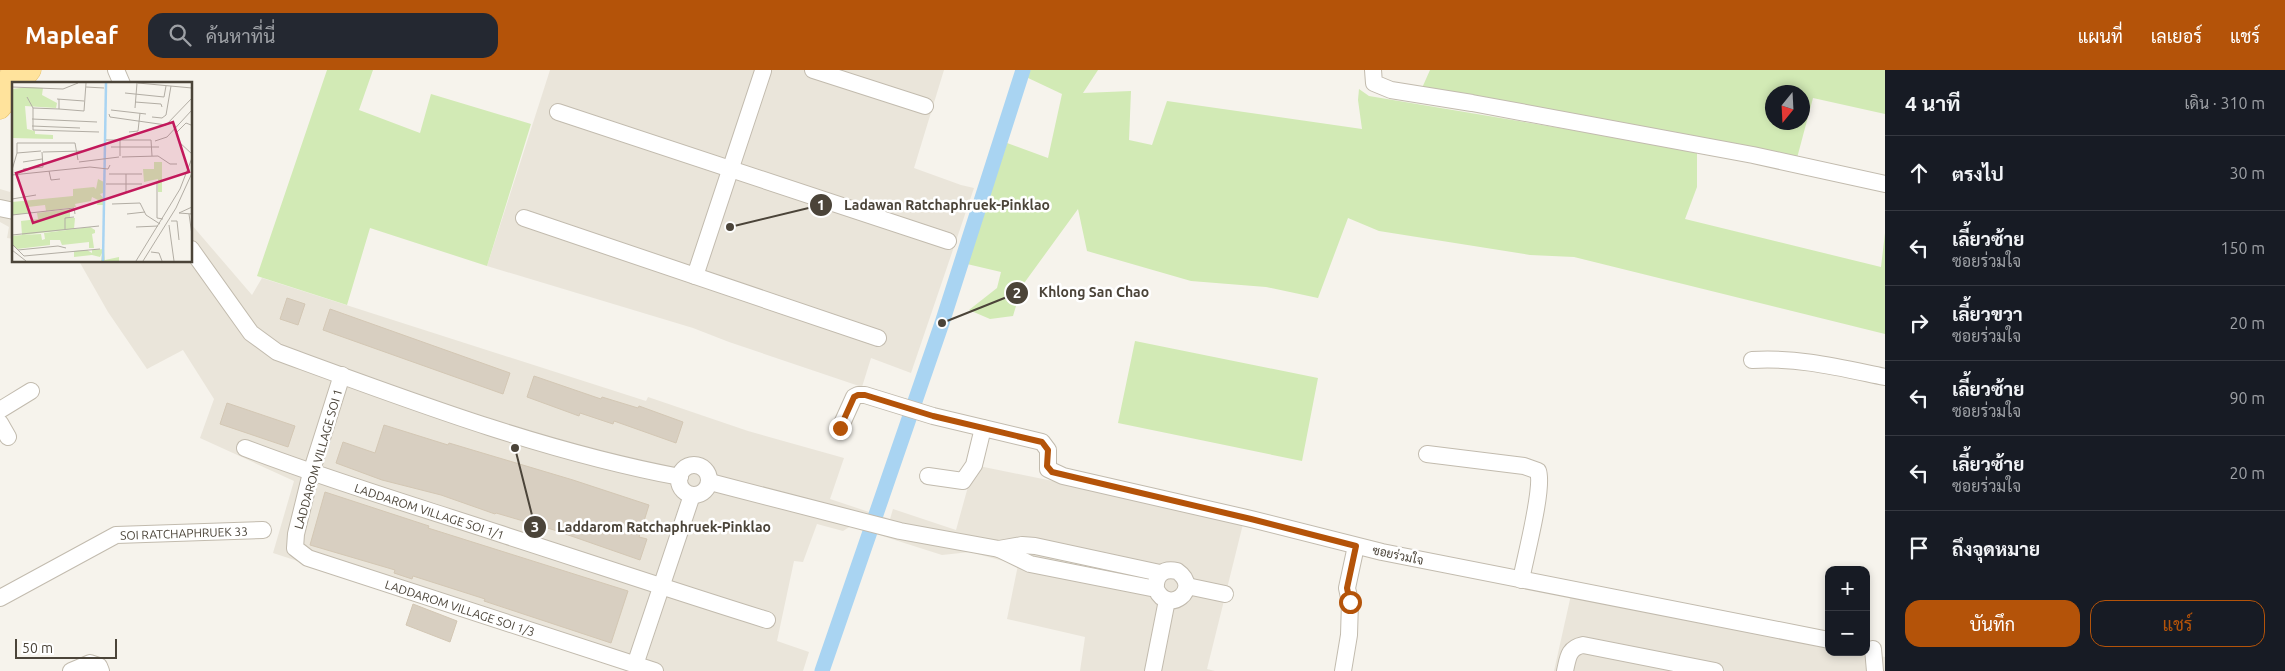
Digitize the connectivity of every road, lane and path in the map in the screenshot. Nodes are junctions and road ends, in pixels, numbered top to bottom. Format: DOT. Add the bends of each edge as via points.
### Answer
graph roads {
  1 [pos="14,70"];
  2 [pos="31,70"];
  3 [pos="116,70"];
  4 [pos="766,70"];
  5 [pos="813,70"];
  6 [pos="1373,70"];
  7 [pos="22,82"];
  8 [pos="121,82"];
  9 [pos="0,88"];
  10 [pos="12,94"];
  11 [pos="924,106"];
  12 [pos="0,109"];
  13 [pos="558,112"];
  14 [pos="731,170"];
  15 [pos="1885,184"];
  16 [pos="524,218"];
  17 [pos="948,241"];
  18 [pos="192,250"];
  19 [pos="696,276"];
  20 [pos="878,338"];
  21 [pos="1752,360"];
  22 [pos="342,376"];
  23 [pos="1885,377"];
  24 [pos="32,391"];
  25 [pos="0,410"];
  26 [pos="840,428"];
  27 [pos="983,428"];
  28 [pos="245,448"];
  29 [pos="1427,454"];
  30 [pos="311,474"];
  31 [pos="928,476"];
  32 [pos="680,477"];
  33 [pos="710,482"];
  34 [pos="692,495"];
  35 [pos="263,530"];
  36 [pos="294,542"];
  37 [pos="1356,546"];
  38 [pos="999,549"];
  39 [pos="1160,572"];
  40 [pos="1520,580"];
  41 [pos="1187,586"];
  42 [pos="661,588"];
  43 [pos="1225,594"];
  44 [pos="1161,595"];
  45 [pos="0,598"];
  46 [pos="767,620"];
  47 [pos="1825,639"];
  48 [pos="1875,649"];
  49 [pos="635,665"];
  50 [pos="71,671"];
  51 [pos="101,671"];
  52 [pos="655,671"];
  53 [pos="1153,671"];
  54 [pos="1343,671"];
  55 [pos="1566,671"];
  56 [pos="1715,671"];
  57 [pos="1875,671"];
  1 -- 9 [label="main road"];
  2 -- 7 [label="main road"];
  3 -- 8 [label="street"];
  4 -- 14 [label="street"];
  5 -- 11 [label="street"];
  6 -- 15 [label="street" via="1374,83 1391,90 1743,153"];
  10 -- 12 [label="main road"];
  13 -- 14 [label="street"];
  14 -- 17 [label="street"];
  14 -- 19 [label="street"];
  16 -- 19 [label="street"];
  18 -- 22 [label="street" via="251,333 262,343 277,352"];
  19 -- 20 [label="street"];
  21 -- 23 [label="street" via="1797,360"];
  22 -- 30 [label="street, LADDAROM VILLAGE SOI 1"];
  22 -- 32 [label="street" via="620,466"];
  24 -- 25 [label="street"];
  26 -- 27 [label="street, ซอยร่วมใจ" via="858,395 865,395"];
  27 -- 31 [label="street" via="974,465 963,481"];
  27 -- 37 [label="street, ซอยร่วมใจ" via="1042,442 1048,450 1047,466 1052,472"];
  28 -- 30 [label="street, LADDAROM VILLAGE SOI 1/1"];
  29 -- 40 [label="street" via="1524,466 1538,471 1536,504"];
  30 -- 36 [label="street, LADDAROM VILLAGE SOI 1"];
  30 -- 42 [label="street, LADDAROM VILLAGE SOI 1/1"];
  32 -- 33 [label="street" via="687,467 700,466 709,475"];
  32 -- 34 [label="street" via="681,488"];
  33 -- 34 [label="street" via="703,493"];
  33 -- 38 [label="street" via="900,531"];
  34 -- 42 [label="street"];
  35 -- 45 [label="street, SOI RATCHAPHRUEK 33" via="116,535"];
  36 -- 49 [label="street, LADDAROM VILLAGE SOI 1/3" via="299,553 308,558"];
  37 -- 40 [label="street, ซอยร่วมใจ"];
  37 -- 54 [label="street" via="1347,588 1349,635"];
  38 -- 39 [label="street" via="1035,546"];
  38 -- 44 [label="street" via="1030,564"];
  39 -- 41 [label="street" via="1177,571"];
  39 -- 44 [label="street" via="1156,579"];
  40 -- 47 [label="street, ซอยร่วมใจ"];
  41 -- 43 [label="street"];
  41 -- 44 [label="street" via="1178,599"];
  42 -- 46 [label="street, LADDAROM VILLAGE SOI 1/1"];
  42 -- 49 [label="street"];
  44 -- 53 [label="street"];
  48 -- 57 [label="street"];
  49 -- 52 [label="street, LADDAROM VILLAGE SOI 1/3"];
  50 -- 51 [label="street" via="90,663 99,666"];
  55 -- 56 [label="street" via="1570,652 1577,646 1595,646"];
}
